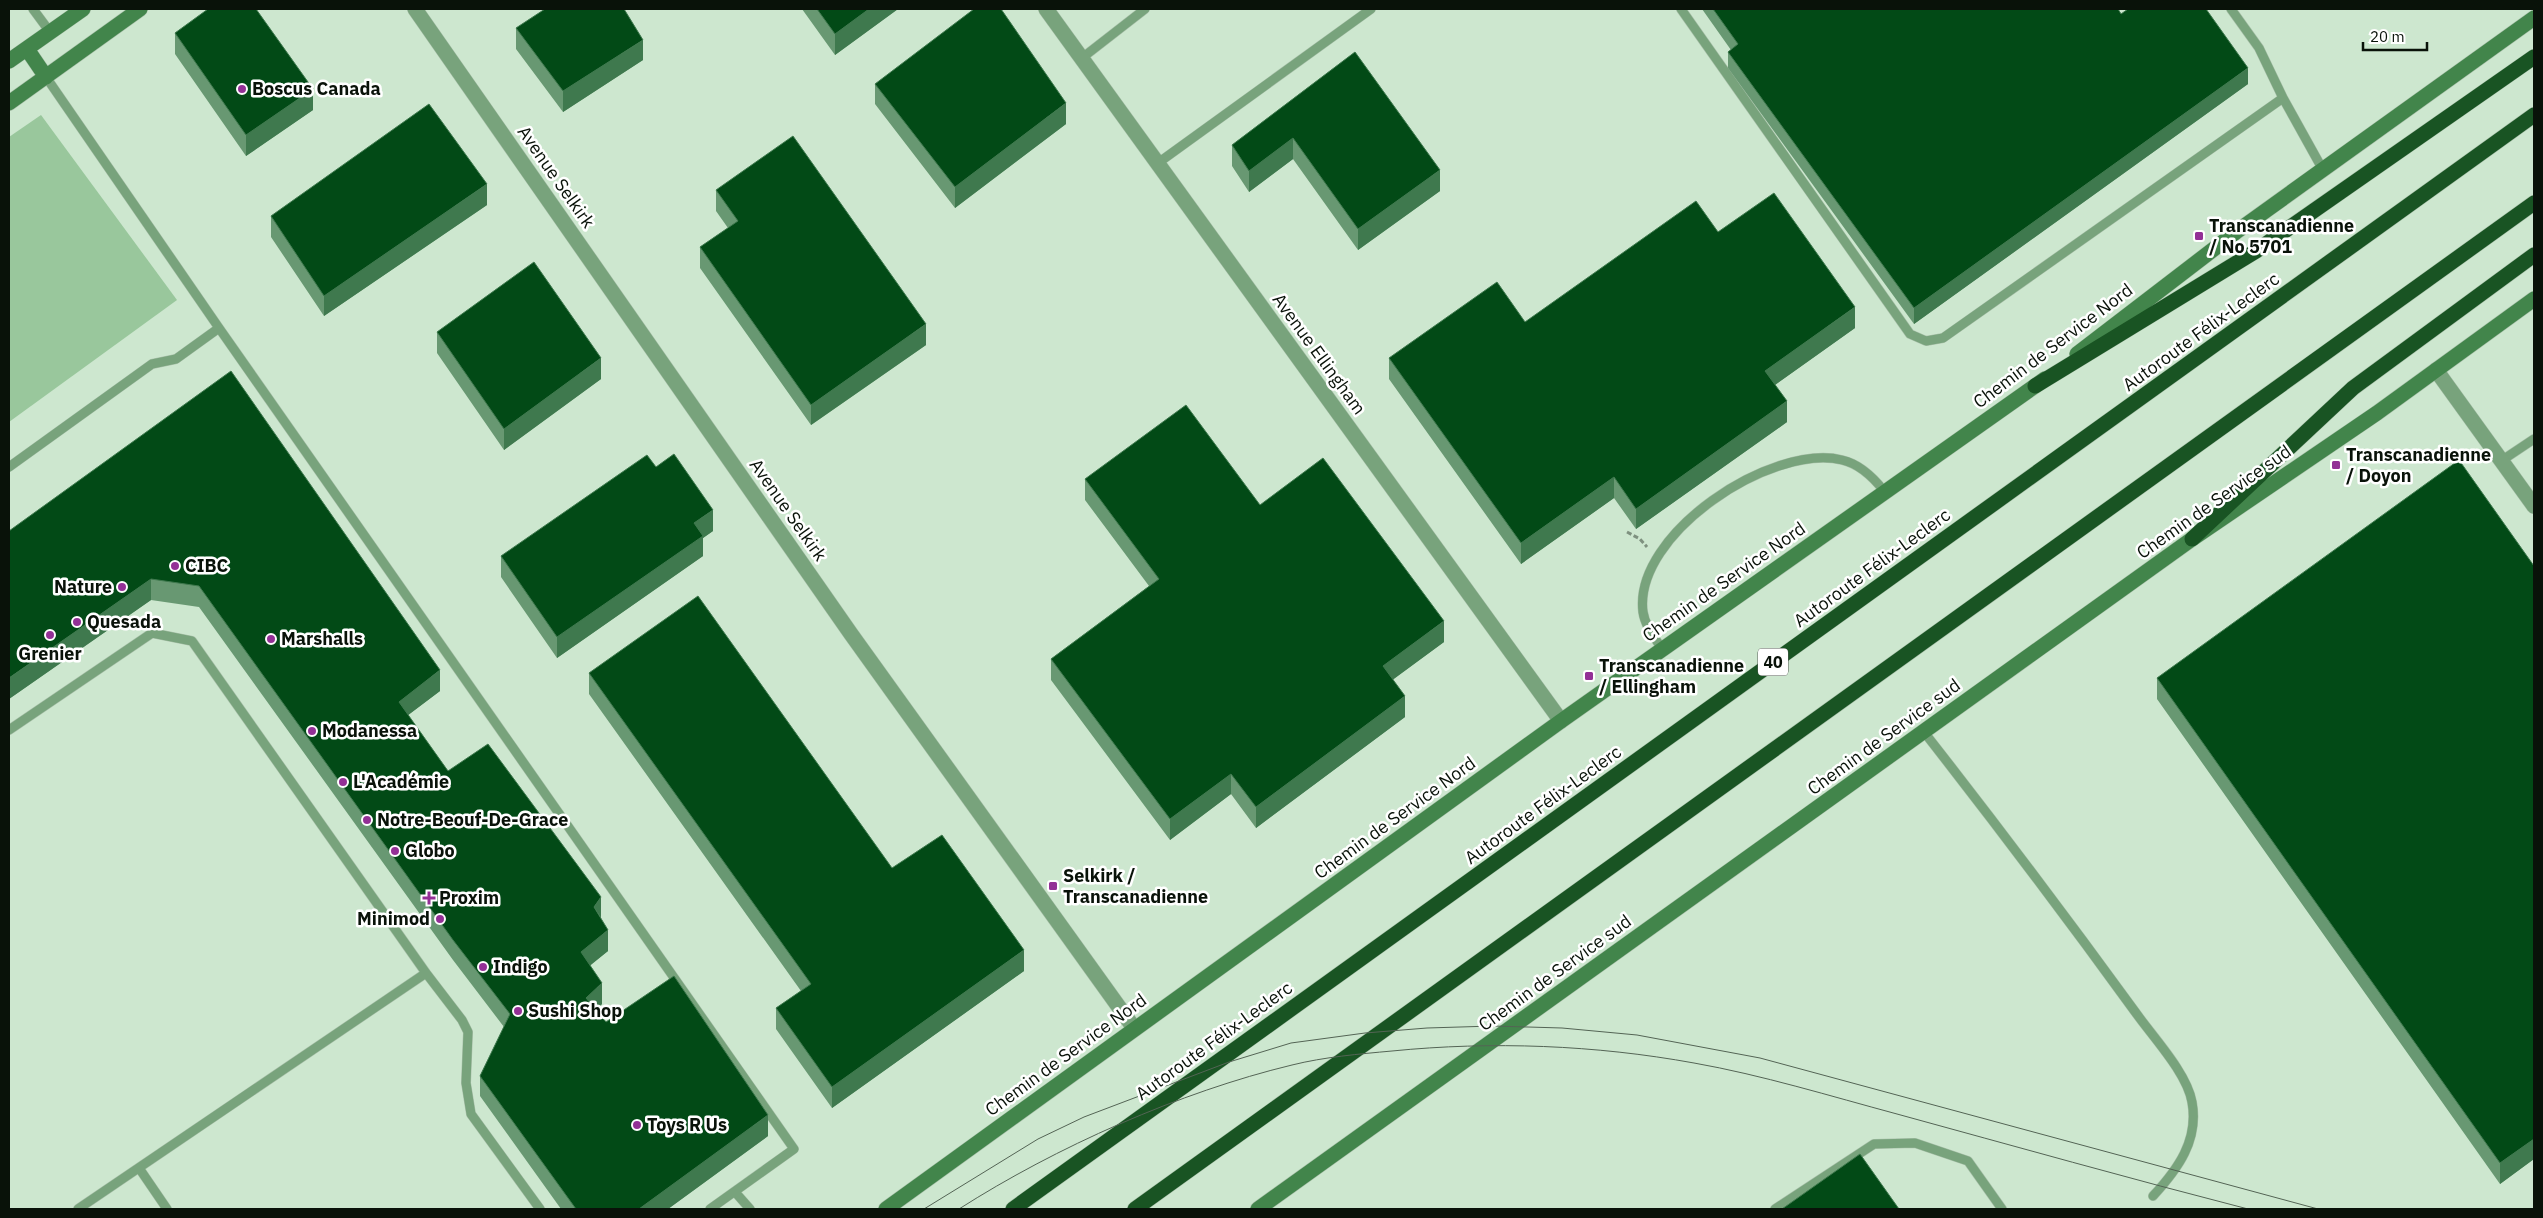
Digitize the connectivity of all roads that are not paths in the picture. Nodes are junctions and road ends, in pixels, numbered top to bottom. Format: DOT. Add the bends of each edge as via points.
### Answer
graph roads {
  1 [pos="33,9"];
  2 [pos="83,9"];
  3 [pos="140,9"];
  4 [pos="416,9"];
  5 [pos="1046,9"];
  6 [pos="1145,9"];
  7 [pos="1371,9"];
  8 [pos="1681,9"];
  9 [pos="2231,9"];
  10 [pos="2534,18"];
  11 [pos="50,32"];
  12 [pos="27,49"];
  13 [pos="2534,56"];
  14 [pos="1082,58"];
  15 [pos="9,61"];
  16 [pos="46,77"];
  17 [pos="2283,98"];
  18 [pos="9,103"];
  19 [pos="2534,116"];
  20 [pos="1158,163"];
  21 [pos="2323,170"];
  22 [pos="2534,203"];
  23 [pos="2534,255"];
  24 [pos="2534,299"];
  25 [pos="219,328"];
  26 [pos="2436,370"];
  27 [pos="2036,386"];
  28 [pos="2534,439"];
  29 [pos="2502,461"];
  30 [pos="9,466"];
  31 [pos="1884,491"];
  32 [pos="2534,506"];
  33 [pos="2192,539"];
  34 [pos="1662,649"];
  35 [pos="1561,721"];
  36 [pos="9,730"];
  37 [pos="1924,732"];
  38 [pos="426,973"];
  39 [pos="1134,1028"];
  40 [pos="139,1168"];
  41 [pos="735,1192"];
  42 [pos="2154,1196"];
  43 [pos="78,1209"];
  44 [pos="168,1209"];
  45 [pos="540,1209"];
  46 [pos="710,1209"];
  47 [pos="750,1209"];
  48 [pos="886,1209"];
  49 [pos="1013,1209"];
  50 [pos="1134,1209"];
  51 [pos="1258,1209"];
  52 [pos="1775,1209"];
  53 [pos="2002,1209"];
  1 -- 11 [label="lane"];
  2 -- 11 [label="main road"];
  3 -- 16 [label="main road"];
  4 -- 39 [label="street, Avenue Selkirk" via="851,634"];
  5 -- 14 [label="street, Avenue Ellingham"];
  6 -- 14 [label="lane"];
  7 -- 20 [label="lane"];
  8 -- 17 [label="lane" via="1910,334 1926,341 1943,338"];
  9 -- 17 [label="lane" via="2259,48"];
  10 -- 21 [label="main road, Chemin de Service Nord"];
  11 -- 12 [label="main road"];
  12 -- 15 [label="main road"];
  12 -- 16 [label="main road"];
  13 -- 27 [label="highway" via="2256,251"];
  14 -- 20 [label="street, Avenue Ellingham"];
  16 -- 18 [label="main road"];
  16 -- 25 [label="lane"];
  17 -- 21 [label="lane"];
  19 -- 49 [label="highway, Autoroute Félix-Leclerc / 40"];
  20 -- 35 [label="street, Avenue Ellingham"];
  21 -- 27 [label="main road, Chemin de Service Nord" via="2236,232"];
  22 -- 50 [label="highway"];
  23 -- 33 [label="highway" via="2353,388"];
  24 -- 26 [label="main road, Chemin de Service sud"];
  25 -- 30 [label="lane" via="176,359 152,364"];
  25 -- 41 [label="lane" via="794,1149"];
  26 -- 29 [label="street"];
  26 -- 33 [label="main road, Chemin de Service sud"];
  27 -- 31 [label="main road, Chemin de Service Nord"];
  28 -- 29 [label="lane"];
  29 -- 32 [label="street"];
  31 -- 34 [label="main road, Chemin de Service Nord"];
  31 -- 34 [label="lane" via="1867,472 1844,460 1808,458 1760,472 1712,501 1660,554 1647,584 1643,602 1646,622"];
  33 -- 37 [label="main road, Chemin de Service sud"];
  34 -- 35 [label="main road, Chemin de Service Nord"];
  35 -- 39 [label="main road, Chemin de Service Nord"];
  36 -- 38 [label="lane" via="152,633 192,641"];
  37 -- 42 [label="lane" via="2108,975 2187,1087 2194,1113 2189,1142 2182,1161"];
  37 -- 51 [label="main road, Chemin de Service sud"];
  38 -- 40 [label="lane"];
  38 -- 45 [label="lane" via="468,1032 466,1084 470,1114"];
  39 -- 48 [label="main road, Chemin de Service Nord"];
  40 -- 43 [label="lane"];
  40 -- 44 [label="lane"];
  41 -- 46 [label="lane"];
  41 -- 47 [label="lane"];
  52 -- 53 [label="lane" via="1874,1144 1915,1143 1968,1161"];
}
